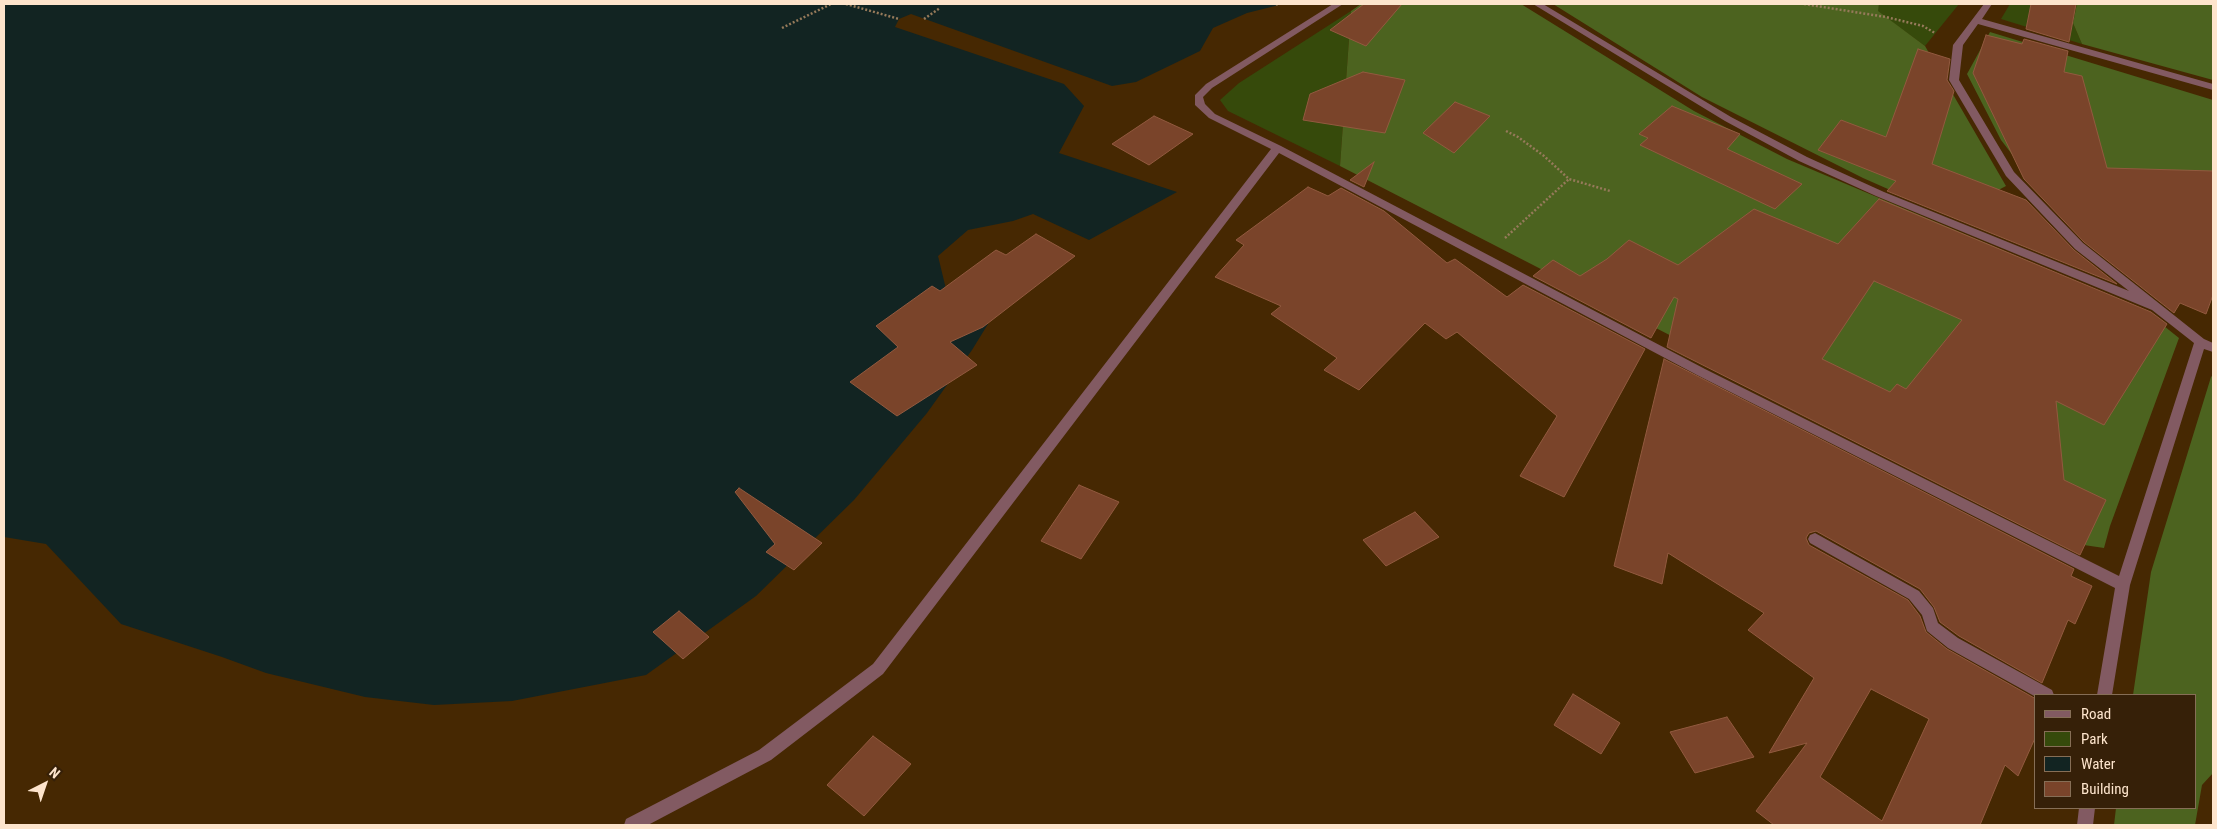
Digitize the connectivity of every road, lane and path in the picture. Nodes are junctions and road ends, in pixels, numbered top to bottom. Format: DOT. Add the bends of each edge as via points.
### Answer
graph roads {
  1 [pos="831,4"];
  2 [pos="846,4"];
  3 [pos="1339,4"];
  4 [pos="1537,4"];
  5 [pos="1804,4"];
  6 [pos="1988,4"];
  7 [pos="940,8"];
  8 [pos="898,19"];
  9 [pos="924,19"];
  10 [pos="1975,20"];
  11 [pos="782,28"];
  12 [pos="1958,45"];
  13 [pos="2213,87"];
  14 [pos="1506,131"];
  15 [pos="1277,148"];
  16 [pos="1569,179"];
  17 [pos="1610,191"];
  18 [pos="1484,257"];
  19 [pos="2156,307"];
  20 [pos="2200,342"];
  21 [pos="2213,348"];
  22 [pos="1815,539"];
  23 [pos="2123,586"];
  24 [pos="2045,694"];
  25 [pos="2105,694"];
  26 [pos="2087,809"];
  27 [pos="632,825"];
  28 [pos="2085,825"];
  1 -- 11 [label="path"];
  2 -- 8 [label="path"];
  3 -- 15 [label="street" via="1209,86 1198,97 1200,105 1212,116"];
  4 -- 19 [label="street" via="1728,119 1803,158 1880,194"];
  5 -- 12 [label="path" via="1923,26"];
  6 -- 10 [label="street"];
  7 -- 9 [label="path"];
  10 -- 12 [label="street"];
  10 -- 13 [label="street"];
  12 -- 19 [label="street" via="1954,80 2010,174 2079,246"];
  14 -- 16 [label="path" via="1544,156"];
  15 -- 18 [label="street"];
  15 -- 27 [label="street" via="878,669 765,755"];
  16 -- 17 [label="path"];
  16 -- 18 [label="path"];
  18 -- 23 [label="street" via="1701,372"];
  19 -- 20 [label="street"];
  20 -- 21 [label="street"];
  20 -- 23 [label="street"];
  22 -- 24 [label="street" via="1914,595 1928,612 1932,627 1953,643"];
  23 -- 25 [label="street"];
  26 -- 28 [label="street"];
}
